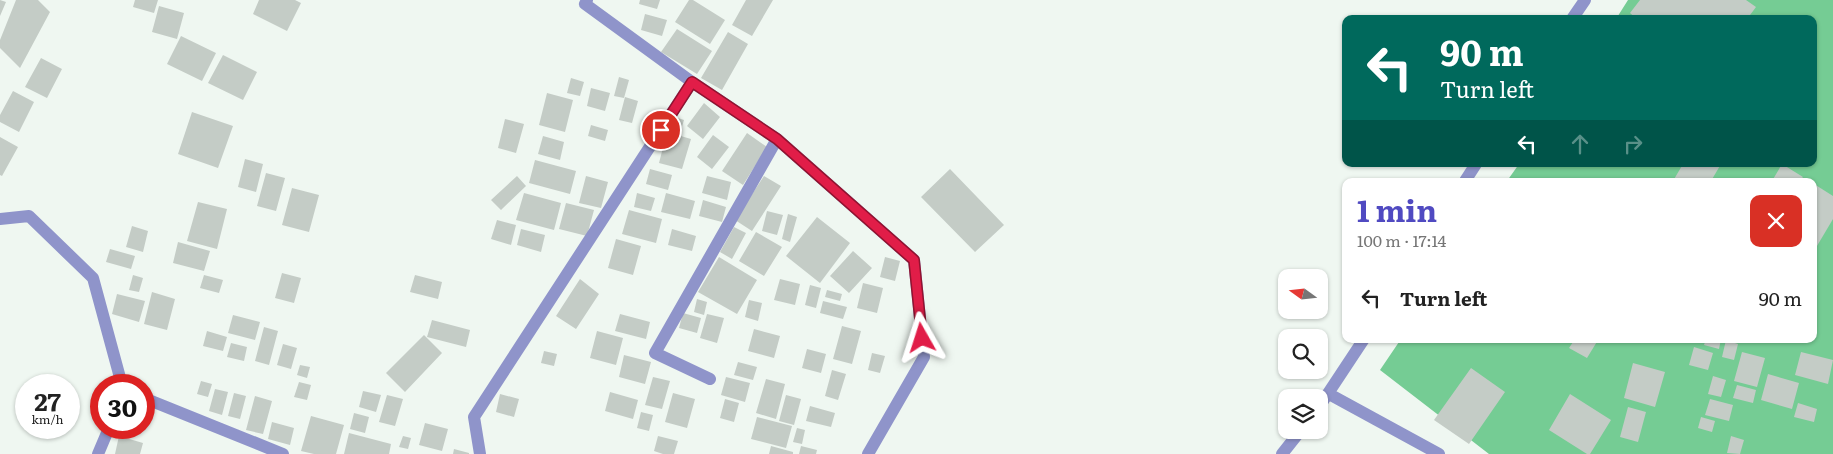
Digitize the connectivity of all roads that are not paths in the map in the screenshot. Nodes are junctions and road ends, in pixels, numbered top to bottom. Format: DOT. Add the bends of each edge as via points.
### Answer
graph roads {
  1 [pos="587,0"];
  2 [pos="1585,0"];
  3 [pos="1575,15"];
  4 [pos="692,82"];
  5 [pos="777,139"];
  6 [pos="1474,167"];
  7 [pos="1467,178"];
  8 [pos="0,219"];
  9 [pos="1361,343"];
  10 [pos="119,374"];
  11 [pos="710,379"];
  12 [pos="1329,394"];
  13 [pos="155,402"];
  14 [pos="104,439"];
  15 [pos="1294,439"];
  16 [pos="98,454"];
  17 [pos="282,454"];
  18 [pos="480,454"];
  19 [pos="868,454"];
  20 [pos="1282,454"];
  21 [pos="1439,454"];
  1 -- 4 [label="street" via="585,4"];
  2 -- 3 [label="street"];
  4 -- 5 [label="street"];
  4 -- 18 [label="street" via="474,417"];
  5 -- 11 [label="street" via="655,353"];
  5 -- 19 [label="street" via="914,260 924,357"];
  6 -- 7 [label="street"];
  8 -- 10 [label="street" via="29,216 93,278"];
  9 -- 12 [label="street"];
  12 -- 21 [label="street"];
  13 -- 17 [label="street"];
  14 -- 16 [label="street"];
  15 -- 20 [label="street"];
}
